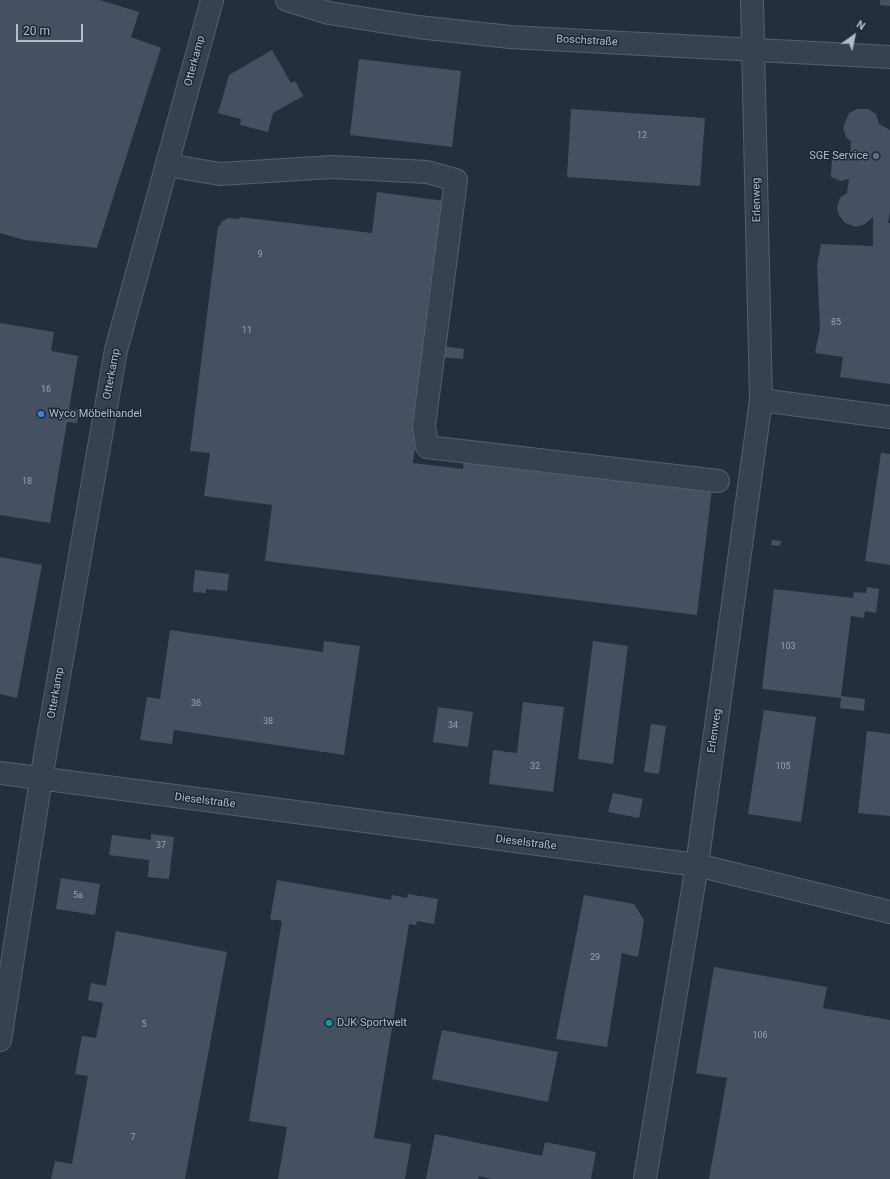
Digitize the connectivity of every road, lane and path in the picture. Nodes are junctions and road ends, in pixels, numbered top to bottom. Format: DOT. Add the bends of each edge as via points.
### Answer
graph roads {
  1 [pos="212,0"];
  2 [pos="287,0"];
  3 [pos="752,0"];
  4 [pos="754,50"];
  5 [pos="890,57"];
  6 [pos="167,165"];
  7 [pos="761,400"];
  8 [pos="890,417"];
  9 [pos="718,481"];
  10 [pos="0,773"];
  11 [pos="41,779"];
  12 [pos="697,866"];
  13 [pos="890,912"];
  14 [pos="0,1040"];
  15 [pos="645,1179"];
  1 -- 6 [label="street, Otterkamp"];
  2 -- 4 [label="street, Boschstraße" via="329,13 487,35"];
  3 -- 4 [label="street, Erlenweg"];
  4 -- 5 [label="street, Boschstraße"];
  4 -- 7 [label="street, Erlenweg"];
  6 -- 9 [label="street" via="220,174 332,167 427,172 456,180 424,426 427,447"];
  6 -- 11 [label="street, Otterkamp" via="116,350"];
  7 -- 8 [label="street"];
  7 -- 12 [label="street, Erlenweg"];
  10 -- 11 [label="street, Dieselstraße"];
  11 -- 12 [label="street, Dieselstraße"];
  11 -- 14 [label="street"];
  12 -- 13 [label="street"];
  12 -- 15 [label="street"];
}
